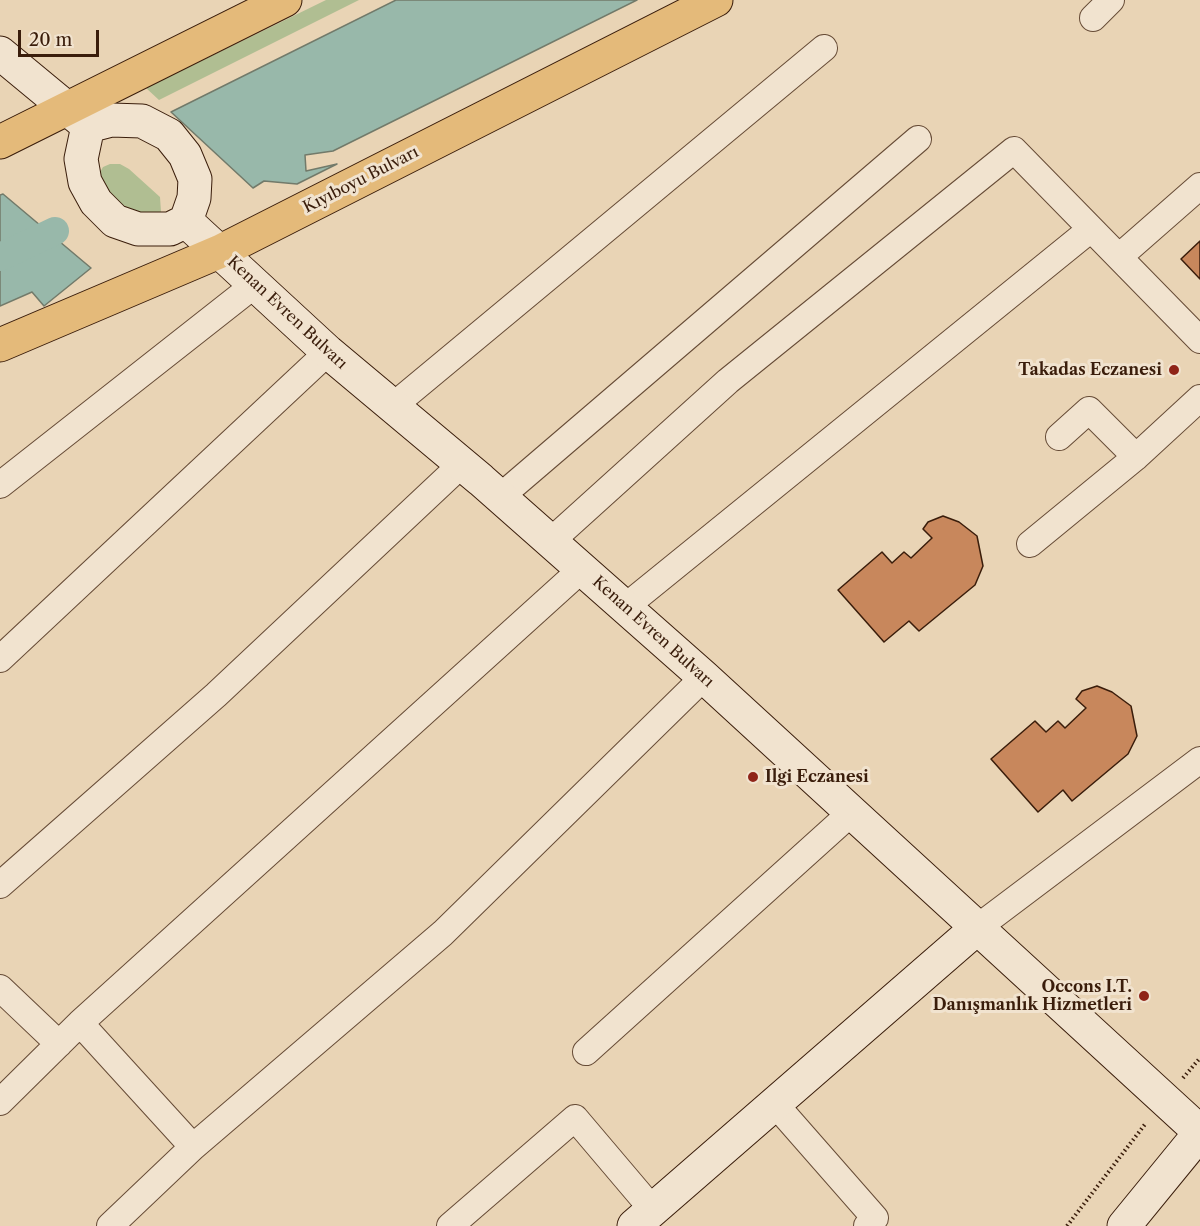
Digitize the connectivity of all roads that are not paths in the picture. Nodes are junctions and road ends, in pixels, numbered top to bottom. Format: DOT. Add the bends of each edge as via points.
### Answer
graph roads {
  1 [pos="285,0"];
  2 [pos="716,0"];
  3 [pos="824,48"];
  4 [pos="0,53"];
  5 [pos="77,117"];
  6 [pos="918,139"];
  7 [pos="0,142"];
  8 [pos="1200,186"];
  9 [pos="186,221"];
  10 [pos="1091,229"];
  11 [pos="221,251"];
  12 [pos="1119,258"];
  13 [pos="253,286"];
  14 [pos="1200,340"];
  15 [pos="0,345"];
  16 [pos="328,352"];
  17 [pos="1200,398"];
  18 [pos="393,406"];
  19 [pos="1059,437"];
  20 [pos="1136,456"];
  21 [pos="462,464"];
  22 [pos="0,485"];
  23 [pos="500,497"];
  24 [pos="551,541"];
  25 [pos="1030,544"];
  26 [pos="582,569"];
  27 [pos="625,607"];
  28 [pos="0,658"];
  29 [pos="704,677"];
  30 [pos="1200,760"];
  31 [pos="851,813"];
  32 [pos="0,885"];
  33 [pos="977,928"];
  34 [pos="1,991"];
  35 [pos="80,1023"];
  36 [pos="59,1044"];
  37 [pos="586,1052"];
  38 [pos="0,1102"];
  39 [pos="775,1104"];
  40 [pos="1200,1132"];
  41 [pos="193,1147"];
  42 [pos="644,1218"];
  43 [pos="110,1226"];
  44 [pos="450,1226"];
  45 [pos="867,1226"];
  46 [pos="1124,1226"];
  1 -- 5 [label="main road"];
  2 -- 11 [label="main road, Kıyıboyu Bulvarı"];
  3 -- 18 [label="street"];
  4 -- 5 [label="main road"];
  5 -- 7 [label="main road"];
  5 -- 9 [label="main road" via="85,182 96,202 115,221 138,229 170,229"];
  5 -- 9 [label="main road" via="142,121 169,135 185,155 195,179 195,198"];
  6 -- 23 [label="street"];
  8 -- 12 [label="street"];
  9 -- 11 [label="main road, Kenan Evren Bulvarı"];
  10 -- 12 [label="street"];
  10 -- 24 [label="street" via="1014,150 728,381"];
  10 -- 27 [label="street"];
  11 -- 13 [label="main road, Kenan Evren Bulvarı"];
  11 -- 15 [label="main road, Kıyıboyu Bulvarı"];
  12 -- 14 [label="street"];
  13 -- 16 [label="main road, Kenan Evren Bulvarı"];
  13 -- 22 [label="street"];
  16 -- 18 [label="main road, Kenan Evren Bulvarı"];
  16 -- 28 [label="street"];
  17 -- 20 [label="street"];
  18 -- 21 [label="main road, Kenan Evren Bulvarı"];
  19 -- 20 [label="street" via="1089,410"];
  20 -- 25 [label="street"];
  21 -- 23 [label="main road, Kenan Evren Bulvarı"];
  21 -- 32 [label="street" via="216,695"];
  23 -- 24 [label="main road, Kenan Evren Bulvarı"];
  24 -- 26 [label="main road, Kenan Evren Bulvarı"];
  26 -- 27 [label="main road, Kenan Evren Bulvarı"];
  26 -- 35 [label="street"];
  27 -- 29 [label="main road, Kenan Evren Bulvarı"];
  29 -- 31 [label="main road, Kenan Evren Bulvarı"];
  29 -- 41 [label="street" via="443,933"];
  30 -- 33 [label="street"];
  31 -- 33 [label="main road, Kenan Evren Bulvarı"];
  31 -- 37 [label="street"];
  33 -- 39 [label="main road"];
  33 -- 40 [label="main road, Kenan Evren Bulvarı"];
  34 -- 36 [label="street"];
  35 -- 36 [label="street"];
  35 -- 41 [label="street"];
  36 -- 38 [label="street"];
  39 -- 42 [label="main road"];
  39 -- 45 [label="street" via="875,1218"];
  40 -- 46 [label="main road"];
  41 -- 43 [label="street"];
  42 -- 44 [label="street" via="575,1118"];
}
